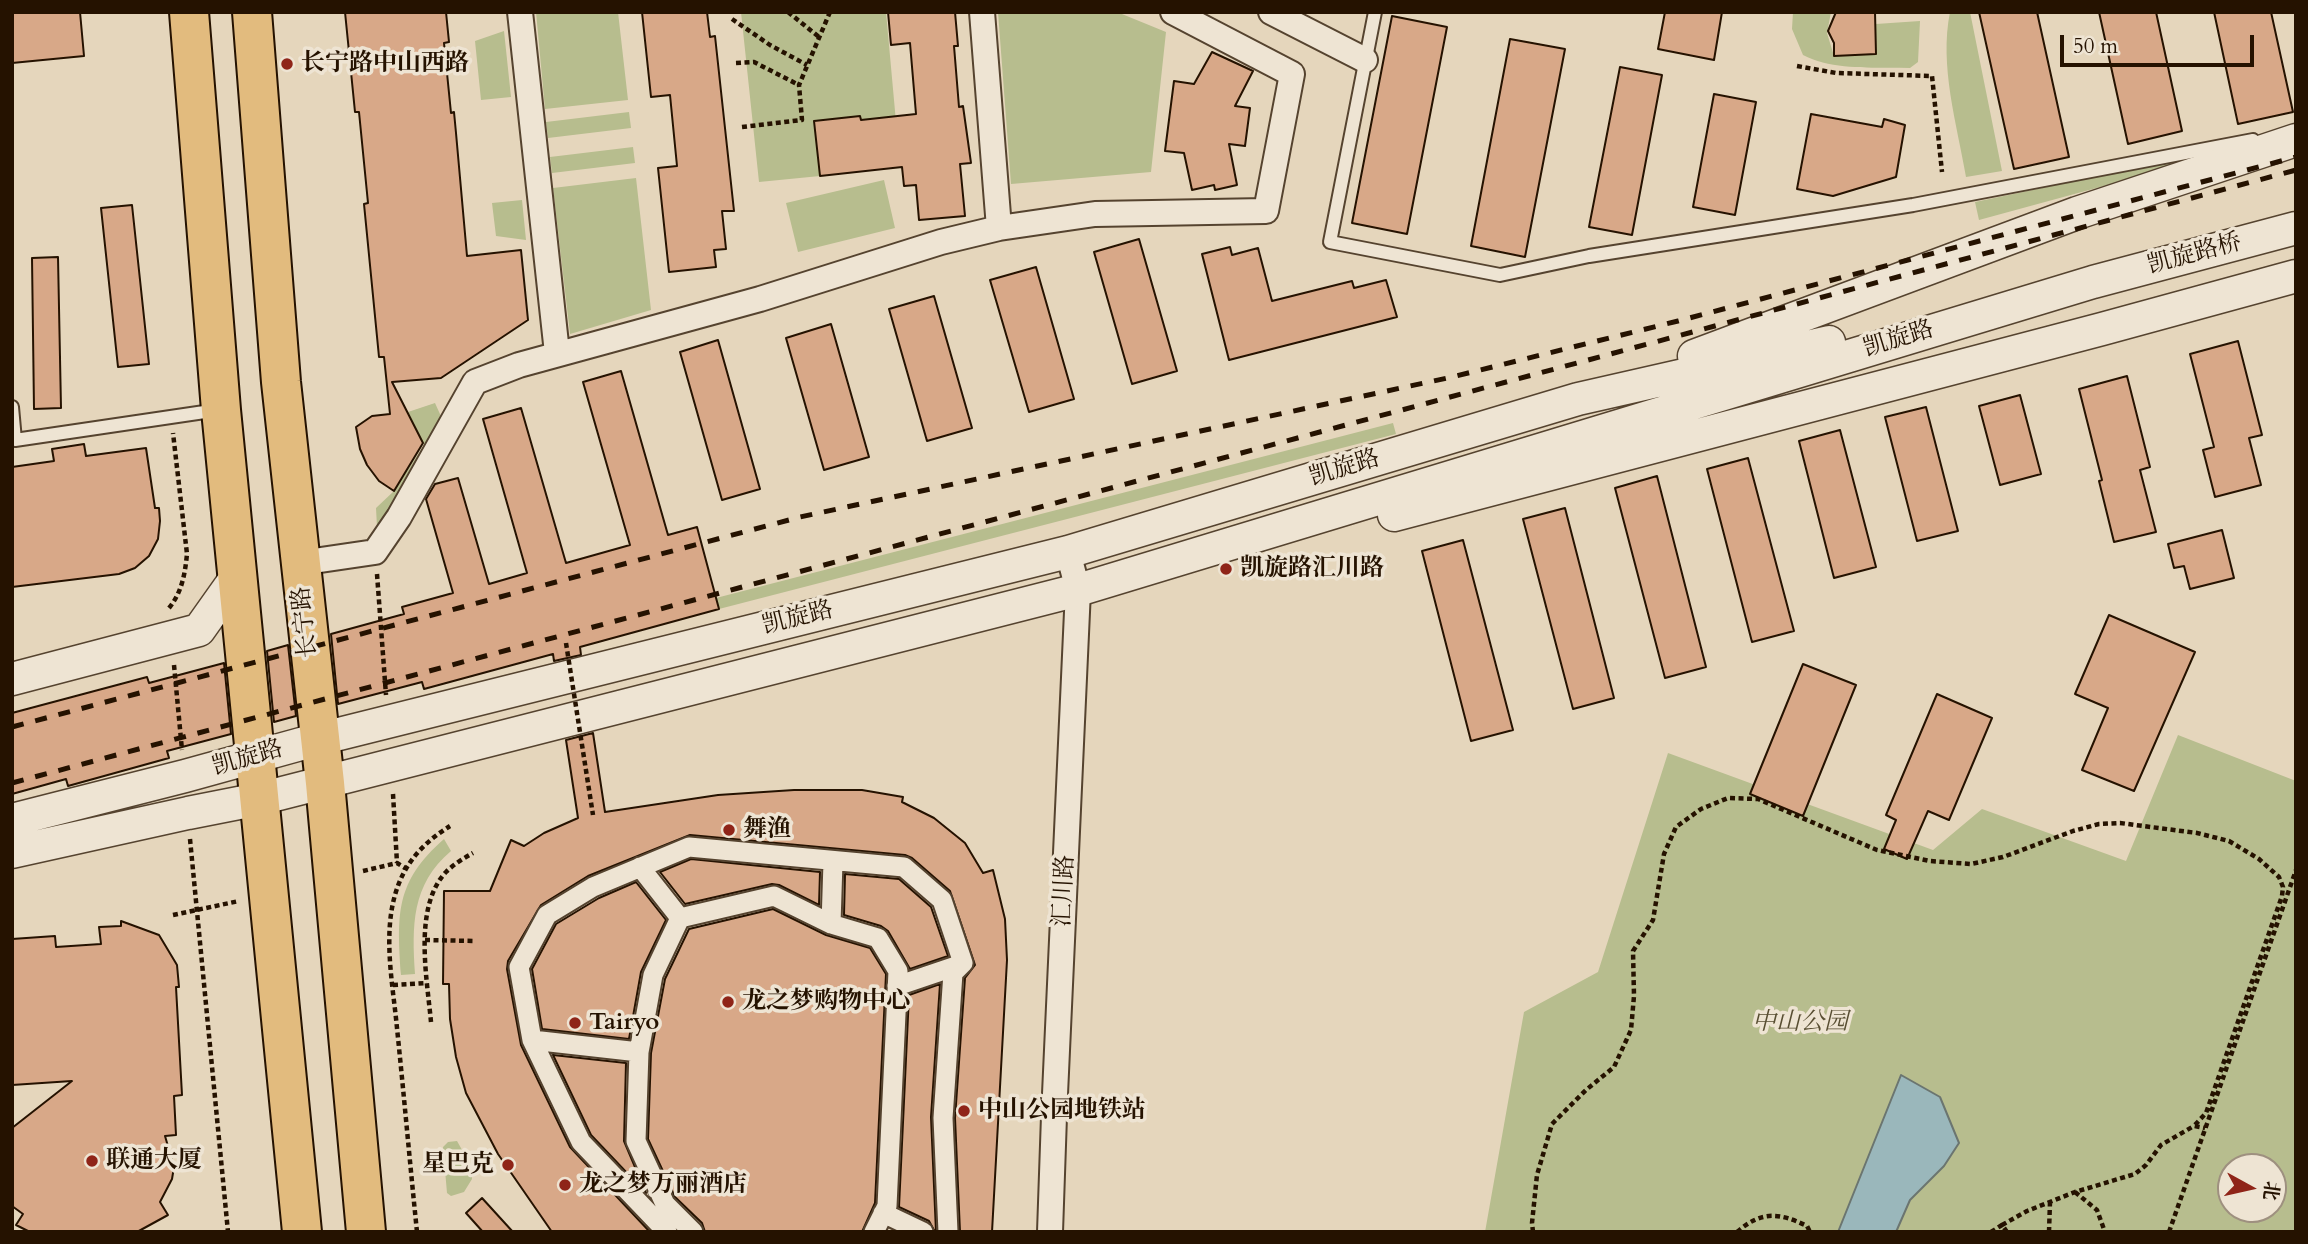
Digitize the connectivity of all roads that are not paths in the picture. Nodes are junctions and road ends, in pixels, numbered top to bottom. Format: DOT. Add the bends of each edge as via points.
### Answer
graph roads {
  1 [pos="189,12"];
  2 [pos="252,12"];
  3 [pos="520,12"];
  4 [pos="982,12"];
  5 [pos="1173,12"];
  6 [pos="1271,12"];
  7 [pos="1375,12"];
  8 [pos="1365,60"];
  9 [pos="2296,132"];
  10 [pos="2296,140"];
  11 [pos="999,228"];
  12 [pos="2296,228"];
  13 [pos="2296,275"];
  14 [pos="2093,282"];
  15 [pos="557,353"];
  16 [pos="1578,399"];
  17 [pos="12,407"];
  18 [pos="221,410"];
  19 [pos="1068,552"];
  20 [pos="300,564"];
  21 [pos="237,575"];
  22 [pos="1119,577"];
  23 [pos="1078,590"];
  24 [pos="12,680"];
  25 [pos="319,739"];
  26 [pos="255,756"];
  27 [pos="325,783"];
  28 [pos="259,799"];
  29 [pos="12,820"];
  30 [pos="12,852"];
  31 [pos="833,862"];
  32 [pos="640,867"];
  33 [pos="680,918"];
  34 [pos="831,924"];
  35 [pos="963,964"];
  36 [pos="897,986"];
  37 [pos="532,1040"];
  38 [pos="639,1052"];
  39 [pos="883,1213"];
  40 [pos="302,1232"];
  41 [pos="366,1232"];
  42 [pos="667,1232"];
  43 [pos="694,1232"];
  44 [pos="874,1232"];
  45 [pos="923,1232"];
  46 [pos="948,1232"];
  47 [pos="1051,1232"];
  1 -- 18 [label="main road"];
  2 -- 20 [label="main road, 长宁路"];
  3 -- 15 [label="street"];
  4 -- 11 [label="street"];
  5 -- 11 [label="street" via="1292,74 1266,211 1094,214"];
  6 -- 8 [label="street"];
  7 -- 8 [label="lane"];
  8 -- 9 [label="lane" via="1330,242 1500,275 1589,256 1913,205"];
  10 -- 16 [label="street, 凯旋路" via="2077,213"];
  11 -- 15 [label="street"];
  12 -- 14 [label="street, 凯旋路桥"];
  13 -- 22 [label="street, 凯旋路" via="1226,559"];
  14 -- 16 [label="street, 凯旋路"];
  14 -- 22 [label="street, 凯旋路"];
  15 -- 20 [label="street" via="475,382 375,552"];
  16 -- 19 [label="street, 凯旋路"];
  17 -- 18 [label="lane" via="15,440"];
  18 -- 21 [label="main road"];
  19 -- 23 [label="street, 汇川路"];
  19 -- 25 [label="street, 凯旋路"];
  20 -- 25 [label="main road, 长宁路"];
  21 -- 24 [label="street" via="199,630 168,620"];
  21 -- 26 [label="main road"];
  22 -- 23 [label="street, 凯旋路"];
  23 -- 27 [label="street, 凯旋路"];
  23 -- 47 [label="street, 汇川路"];
  25 -- 26 [label="street, 凯旋路"];
  25 -- 27 [label="main road, 长宁路"];
  26 -- 28 [label="main road"];
  26 -- 29 [label="street, 凯旋路"];
  27 -- 28 [label="street, 凯旋路"];
  27 -- 41 [label="main road, 长宁路"];
  28 -- 30 [label="street, 凯旋路"];
  28 -- 40 [label="main road"];
  31 -- 32 [label="street" via="689,847"];
  31 -- 34 [label="street"];
  31 -- 35 [label="street" via="904,867 942,900"];
  32 -- 33 [label="street"];
  32 -- 37 [label="street" via="593,887 547,915 519,967"];
  33 -- 34 [label="street" via="774,896"];
  33 -- 38 [label="street" via="653,975"];
  34 -- 36 [label="street" via="878,938 898,971"];
  35 -- 36 [label="street"];
  35 -- 46 [label="street" via="953,973 943,1118"];
  36 -- 39 [label="street" via="887,1206"];
  37 -- 38 [label="street"];
  37 -- 42 [label="street" via="581,1142"];
  38 -- 43 [label="street" via="636,1141 665,1204"];
  39 -- 44 [label="street"];
  39 -- 45 [label="street"];
}
